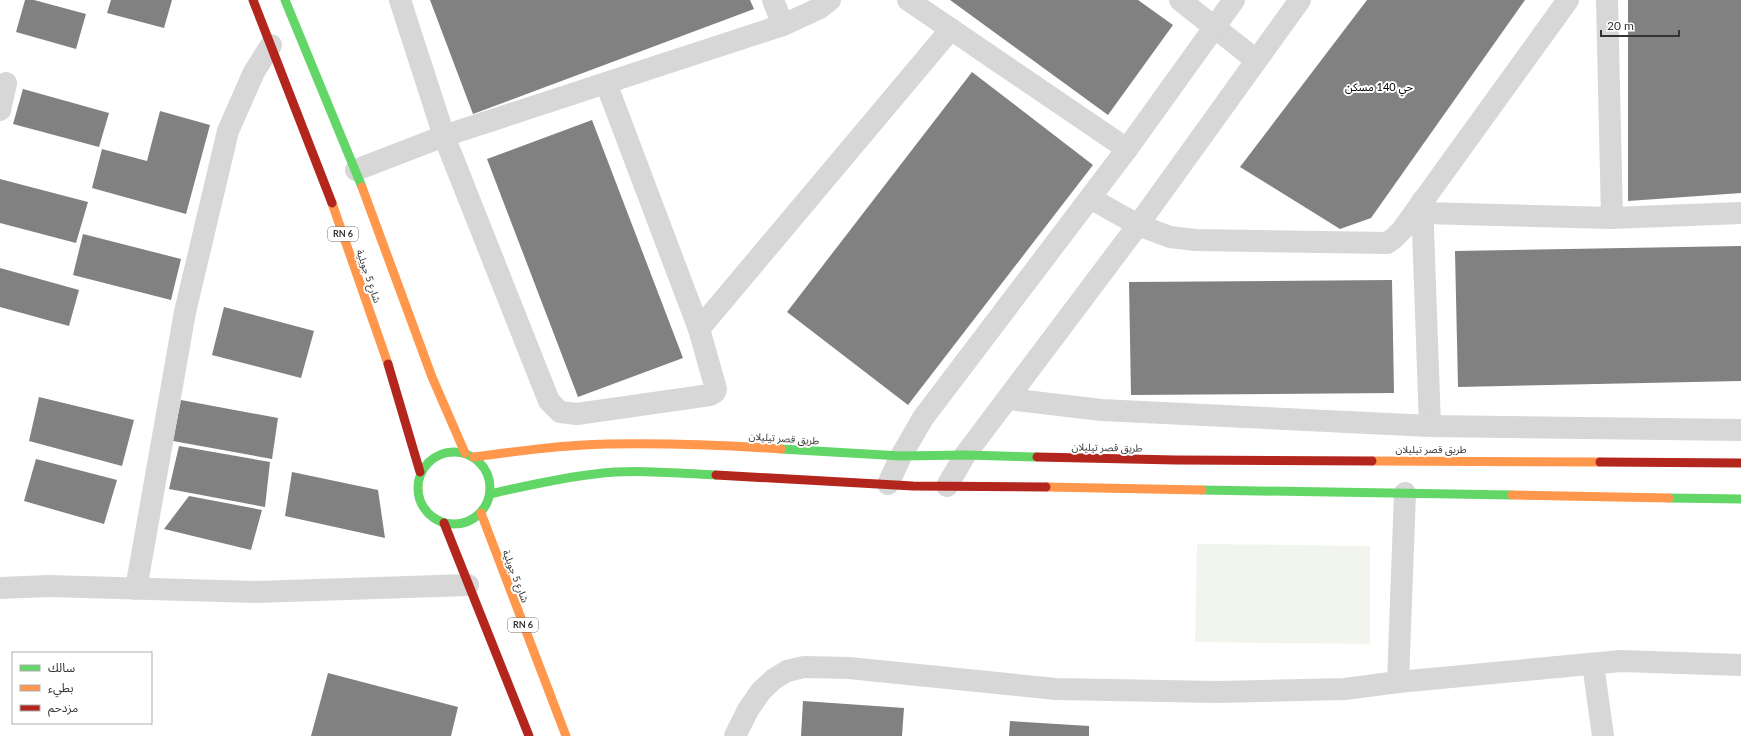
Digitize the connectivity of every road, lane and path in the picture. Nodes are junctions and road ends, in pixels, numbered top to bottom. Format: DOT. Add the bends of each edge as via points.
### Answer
graph roads {
  1 [pos="253,0"];
  2 [pos="286,0"];
  3 [pos="400,0"];
  4 [pos="773,0"];
  5 [pos="830,0"];
  6 [pos="908,0"];
  7 [pos="1180,0"];
  8 [pos="1234,0"];
  9 [pos="1300,0"];
  10 [pos="1568,0"];
  11 [pos="1607,0"];
  12 [pos="783,26"];
  13 [pos="1215,28"];
  14 [pos="950,29"];
  15 [pos="271,45"];
  16 [pos="1256,60"];
  17 [pos="6,83"];
  18 [pos="606,83"];
  19 [pos="0,110"];
  20 [pos="444,136"];
  21 [pos="1127,149"];
  22 [pos="356,170"];
  23 [pos="1090,198"];
  24 [pos="1422,207"];
  25 [pos="1741,213"];
  26 [pos="1612,218"];
  27 [pos="1138,225"];
  28 [pos="699,329"];
  29 [pos="1009,399"];
  30 [pos="1430,426"];
  31 [pos="1741,430"];
  32 [pos="465,453"];
  33 [pos="965,455"];
  34 [pos="901,456"];
  35 [pos="474,457"];
  36 [pos="1741,463"];
  37 [pos="420,472"];
  38 [pos="888,484"];
  39 [pos="947,486"];
  40 [pos="1405,493"];
  41 [pos="490,494"];
  42 [pos="1741,499"];
  43 [pos="481,513"];
  44 [pos="444,523"];
  45 [pos="468,585"];
  46 [pos="0,588"];
  47 [pos="136,589"];
  48 [pos="1593,664"];
  49 [pos="1741,666"];
  50 [pos="1398,682"];
  51 [pos="529,736"];
  52 [pos="566,736"];
  53 [pos="735,736"];
  54 [pos="1603,736"];
  1 -- 15 [label="main road, شارع 5 جويلية / RN 6"];
  2 -- 22 [label="main road" via="311,66"];
  3 -- 20 [label="street"];
  4 -- 12 [label="street"];
  5 -- 12 [label="street" via="820,8"];
  6 -- 14 [label="street"];
  7 -- 13 [label="street"];
  8 -- 13 [label="street"];
  9 -- 16 [label="street"];
  10 -- 24 [label="street"];
  11 -- 26 [label="street"];
  12 -- 18 [label="street"];
  13 -- 16 [label="street"];
  13 -- 21 [label="street"];
  14 -- 21 [label="street"];
  14 -- 28 [label="street"];
  15 -- 37 [label="main road, شارع 5 جويلية / RN 6" via="324,179 388,365"];
  15 -- 47 [label="street" via="254,72 228,131 185,312"];
  16 -- 27 [label="street"];
  17 -- 19 [label="street"];
  18 -- 20 [label="street"];
  18 -- 28 [label="street"];
  20 -- 22 [label="street"];
  20 -- 28 [label="street" via="549,401 560,412 577,414 713,394 716,387"];
  21 -- 23 [label="street"];
  22 -- 32 [label="main road" via="432,377"];
  23 -- 27 [label="street"];
  23 -- 34 [label="street" via="923,418"];
  24 -- 26 [label="street"];
  24 -- 27 [label="street" via="1393,240 1387,243 1196,240 1170,236"];
  24 -- 30 [label="street"];
  25 -- 26 [label="street"];
  27 -- 29 [label="street"];
  29 -- 30 [label="street" via="1101,410"];
  29 -- 33 [label="street"];
  30 -- 31 [label="street"];
  32 -- 35 [label="main road"];
  32 -- 37 [label="main road" via="450,452 435,456"];
  33 -- 34 [label="main road, طريق قصر تيليلان"];
  33 -- 36 [label="main road, طريق قصر تيليلان" via="1176,460"];
  33 -- 39 [label="street"];
  34 -- 35 [label="main road, طريق قصر تيليلان" via="739,446 606,444 542,448"];
  34 -- 38 [label="street"];
  35 -- 41 [label="main road" via="488,473 491,483"];
  37 -- 44 [label="main road" via="418,494 421,505 428,514"];
  38 -- 39 [label="main road"];
  38 -- 41 [label="main road" via="657,472 596,474"];
  39 -- 40 [label="main road"];
  40 -- 42 [label="main road"];
  40 -- 50 [label="street"];
  41 -- 43 [label="main road" via="488,503"];
  43 -- 44 [label="main road" via="472,521 460,524"];
  43 -- 52 [label="main road, شارع 5 جويلية / RN 6"];
  44 -- 45 [label="main road"];
  45 -- 47 [label="street" via="256,592"];
  45 -- 51 [label="main road"];
  46 -- 47 [label="street" via="48,586"];
  48 -- 49 [label="street" via="1621,661"];
  48 -- 50 [label="street"];
  48 -- 54 [label="street"];
  50 -- 53 [label="street" via="1345,689 1217,692 1079,689 849,668 804,667 787,671 761,691"];
}
